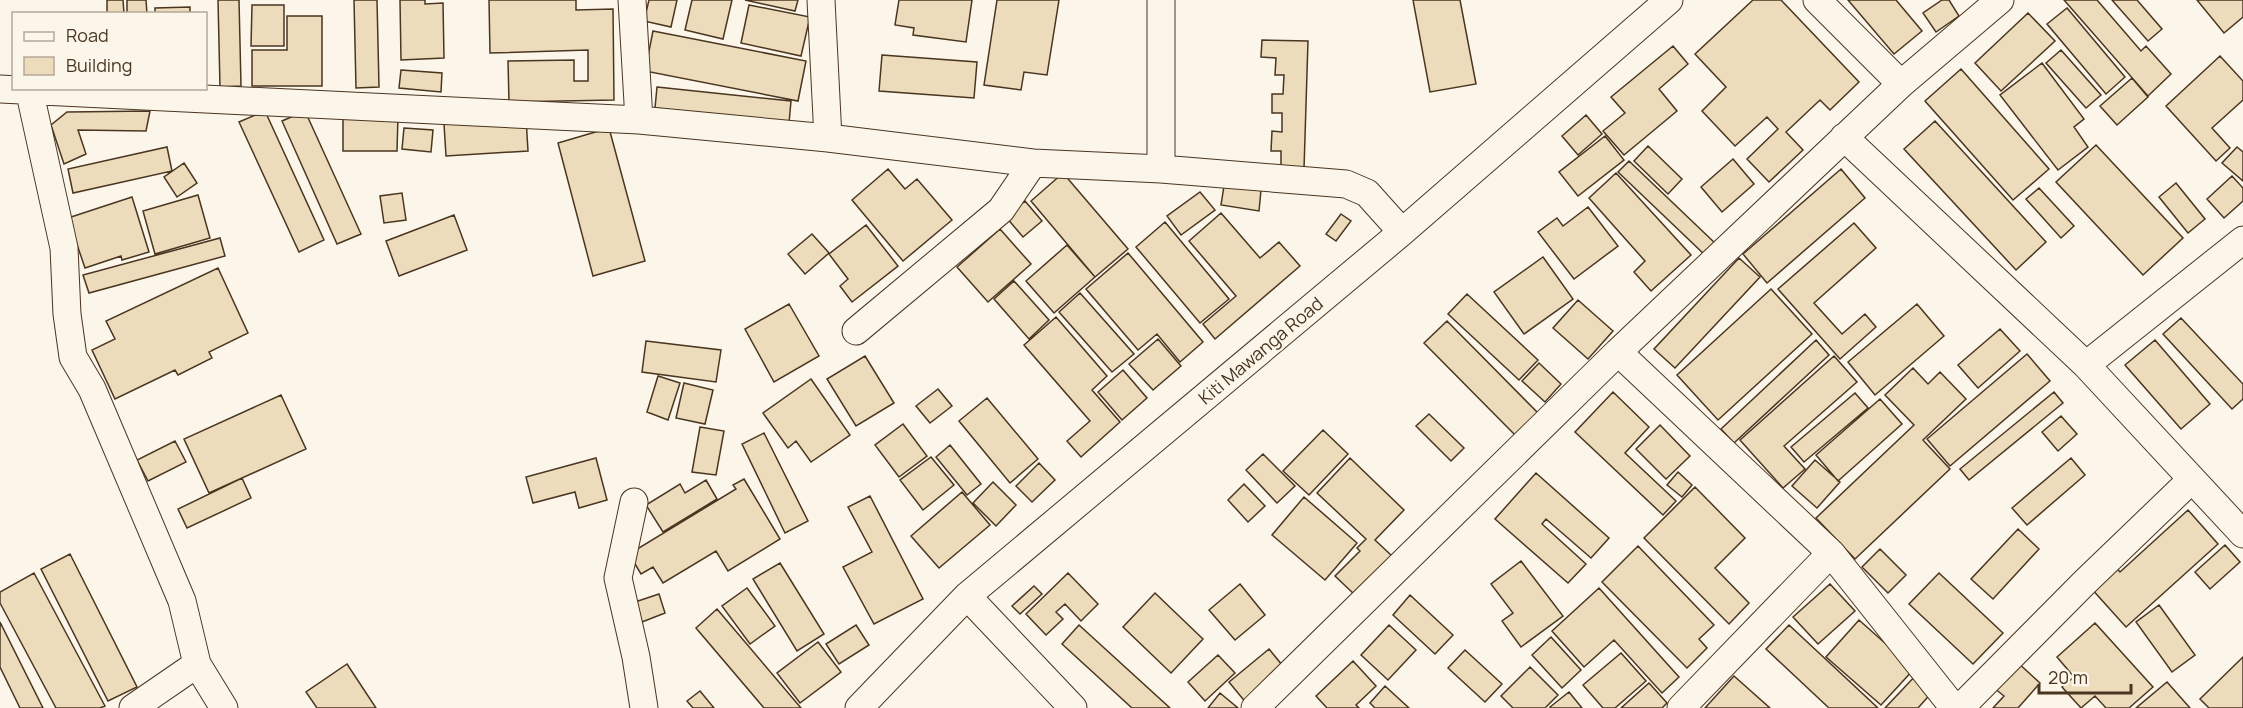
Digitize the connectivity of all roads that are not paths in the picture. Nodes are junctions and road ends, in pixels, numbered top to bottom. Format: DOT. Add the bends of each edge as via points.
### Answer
graph roads {
  1 [pos="632,0"];
  2 [pos="821,0"];
  3 [pos="1161,0"];
  4 [pos="1669,0"];
  5 [pos="1817,0"];
  6 [pos="2000,0"];
  7 [pos="1901,84"];
  8 [pos="29,90"];
  9 [pos="49,90"];
  10 [pos="639,120"];
  11 [pos="1844,137"];
  12 [pos="828,138"];
  13 [pos="1033,163"];
  14 [pos="1161,170"];
  15 [pos="1402,232"];
  16 [pos="2243,240"];
  17 [pos="856,331"];
  18 [pos="1618,352"];
  19 [pos="2086,365"];
  20 [pos="2191,480"];
  21 [pos="634,502"];
  22 [pos="2243,534"];
  23 [pos="1831,552"];
  24 [pos="967,596"];
  25 [pos="196,664"];
  26 [pos="133,708"];
  27 [pos="225,708"];
  28 [pos="644,708"];
  29 [pos="859,708"];
  30 [pos="1073,708"];
  31 [pos="1255,708"];
  32 [pos="1681,708"];
  33 [pos="1954,708"];
  34 [pos="1960,708"];
  1 -- 10 [label="street"];
  2 -- 12 [label="street"];
  3 -- 14 [label="street"];
  4 -- 15 [label="street, Kiti Mawanga Road"];
  5 -- 7 [label="street"];
  6 -- 7 [label="street"];
  7 -- 11 [label="street"];
  8 -- 25 [label="street" via="64,248 73,357 92,389 182,601"];
  9 -- 10 [label="street"];
  10 -- 12 [label="street"];
  11 -- 18 [label="street"];
  11 -- 19 [label="street"];
  12 -- 13 [label="street"];
  13 -- 14 [label="street"];
  13 -- 17 [label="street" via="1001,210"];
  14 -- 15 [label="street" via="1346,184 1367,193"];
  15 -- 24 [label="street, Kiti Mawanga Road"];
  16 -- 19 [label="street"];
  18 -- 23 [label="street"];
  18 -- 31 [label="street"];
  19 -- 20 [label="street"];
  20 -- 22 [label="street"];
  20 -- 34 [label="street"];
  21 -- 28 [label="street" via="618,578"];
  23 -- 32 [label="street"];
  23 -- 33 [label="street"];
  24 -- 29 [label="street, Kiti Mawanga Road"];
  24 -- 30 [label="street"];
  25 -- 26 [label="street"];
  25 -- 27 [label="street"];
}
